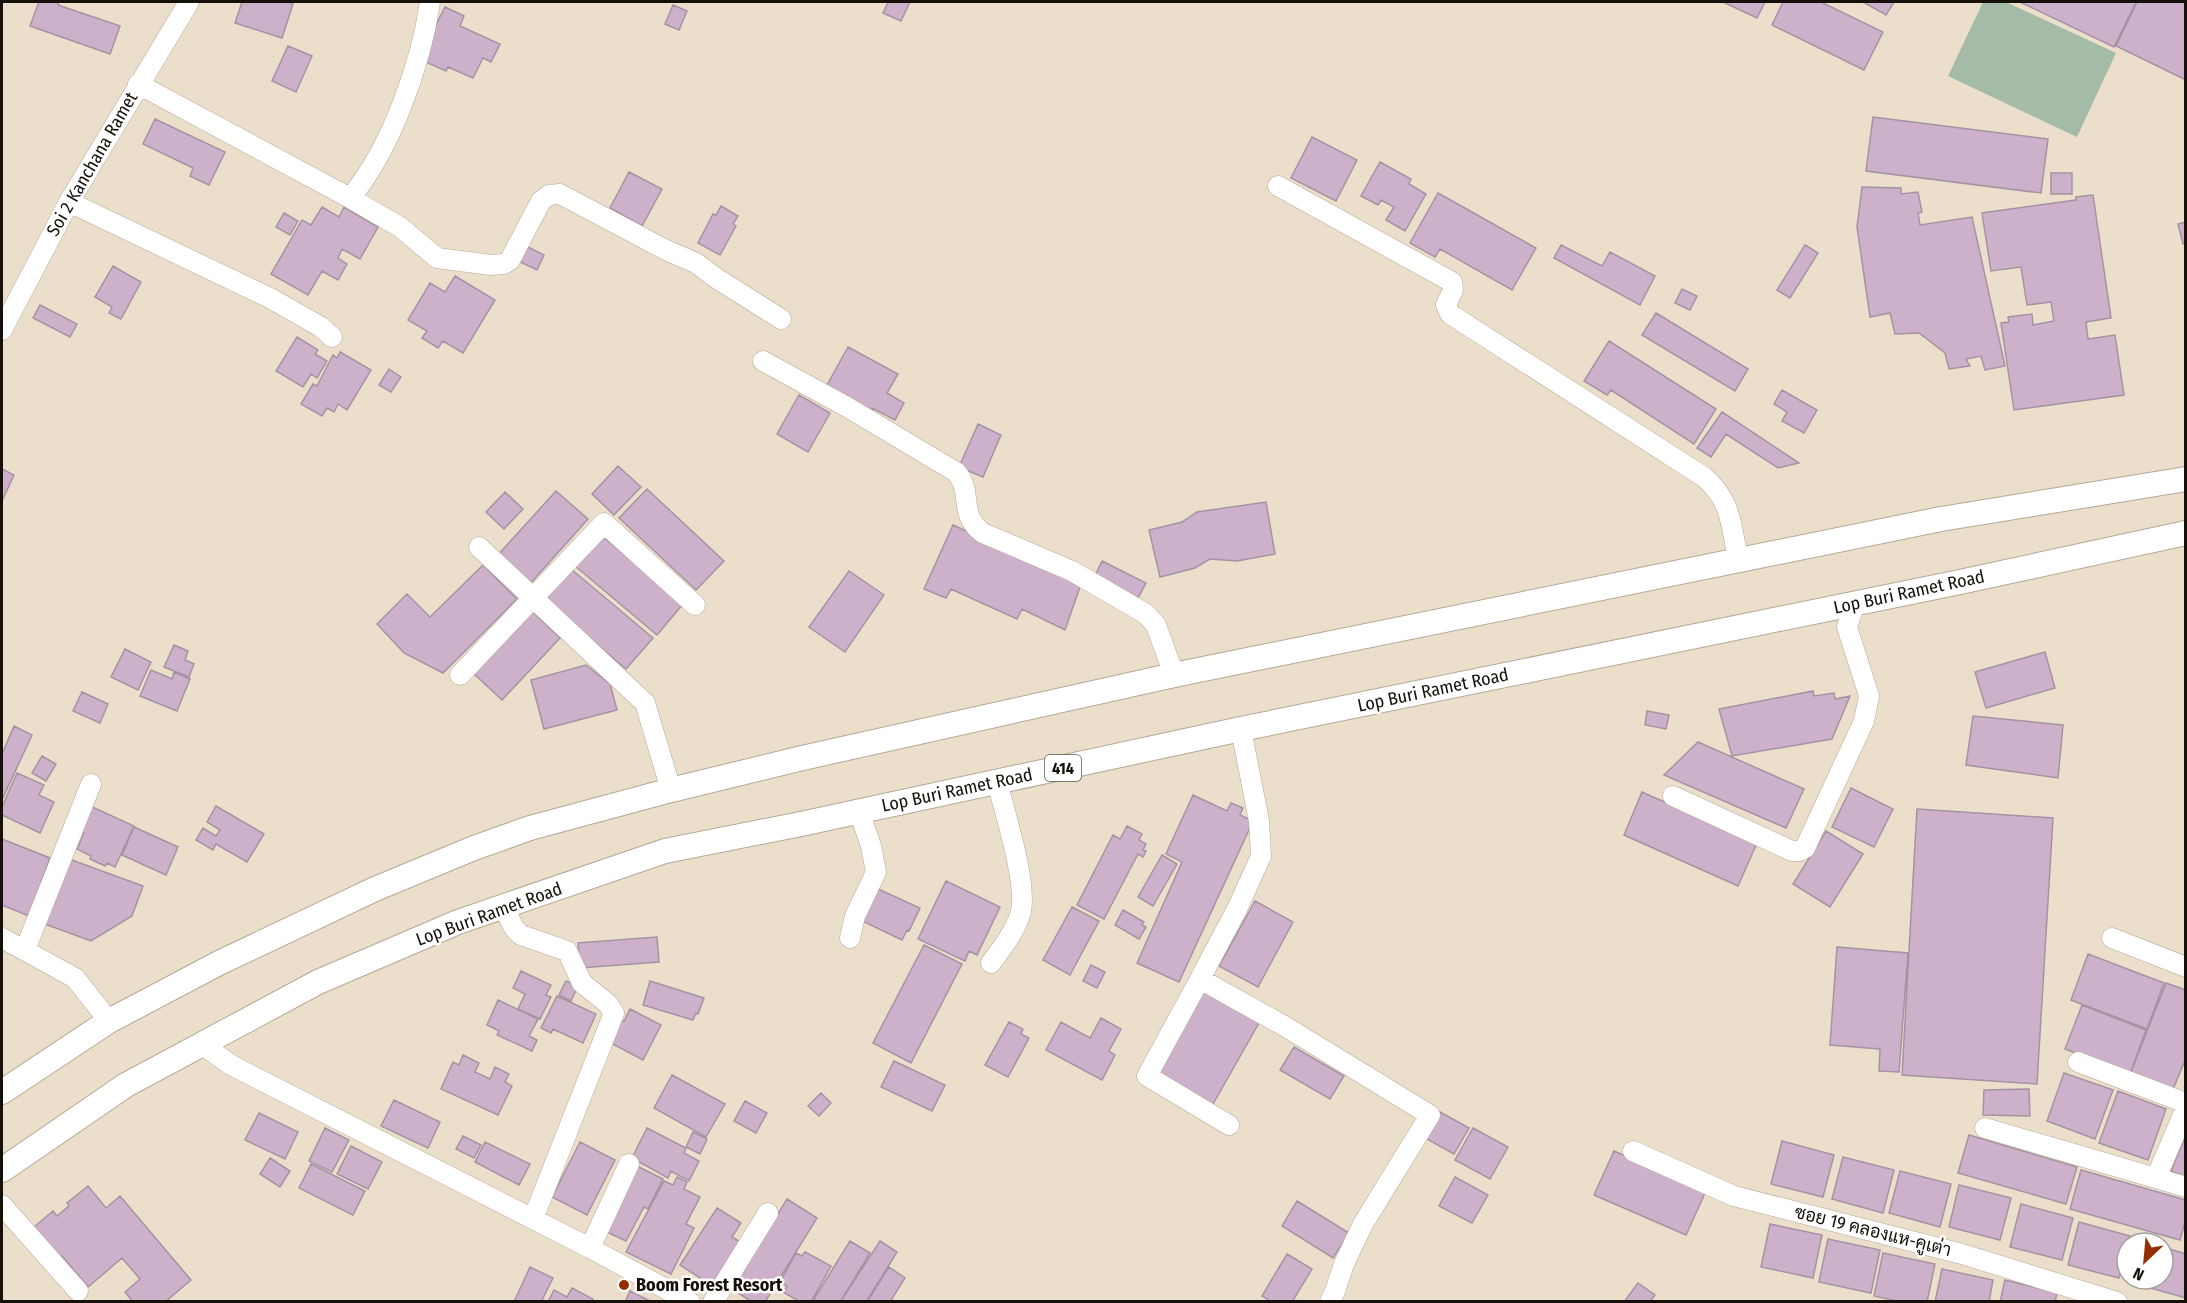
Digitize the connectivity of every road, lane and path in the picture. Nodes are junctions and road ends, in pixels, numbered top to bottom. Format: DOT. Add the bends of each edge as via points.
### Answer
graph roads {
  1 [pos="189,2"];
  2 [pos="430,2"];
  3 [pos="138,84"];
  4 [pos="1278,186"];
  5 [pos="350,198"];
  6 [pos="69,202"];
  7 [pos="781,319"];
  8 [pos="2,330"];
  9 [pos="332,337"];
  10 [pos="763,361"];
  11 [pos="2186,479"];
  12 [pos="2186,533"];
  13 [pos="479,547"];
  14 [pos="1738,559"];
  15 [pos="533,597"];
  16 [pos="1855,603"];
  17 [pos="695,605"];
  18 [pos="460,675"];
  19 [pos="1174,675"];
  20 [pos="1241,729"];
  21 [pos="997,782"];
  22 [pos="91,784"];
  23 [pos="671,790"];
  24 [pos="1673,796"];
  25 [pos="859,811"];
  26 [pos="504,908"];
  27 [pos="2,938"];
  28 [pos="2112,938"];
  29 [pos="850,939"];
  30 [pos="25,950"];
  31 [pos="991,963"];
  32 [pos="2186,967"];
  33 [pos="1200,979"];
  34 [pos="109,1021"];
  35 [pos="203,1045"];
  36 [pos="2078,1062"];
  37 [pos="2,1092"];
  38 [pos="2186,1103"];
  39 [pos="2186,1108"];
  40 [pos="1229,1125"];
  41 [pos="1985,1128"];
  42 [pos="1633,1151"];
  43 [pos="629,1164"];
  44 [pos="2,1170"];
  45 [pos="2156,1178"];
  46 [pos="2186,1187"];
  47 [pos="2,1205"];
  48 [pos="768,1214"];
  49 [pos="533,1219"];
  50 [pos="590,1248"];
  51 [pos="78,1291"];
  52 [pos="690,1302"];
  53 [pos="713,1302"];
  54 [pos="1330,1302"];
  55 [pos="2117,1302"];
  1 -- 3 [label="street, Soi 2 Kanchana Ramet"];
  2 -- 5 [label="street" via="411,80 377,161"];
  3 -- 5 [label="street"];
  3 -- 6 [label="street, Soi 2 Kanchana Ramet"];
  4 -- 14 [label="street" via="1452,282 1446,305 1450,314 1704,477 1723,498"];
  5 -- 7 [label="street" via="399,227 437,258 496,265 510,260 541,201 560,194 696,263"];
  6 -- 8 [label="street, Soi 2 Kanchana Ramet"];
  6 -- 9 [label="street" via="270,298"];
  10 -- 19 [label="street" via="956,472 964,487 968,515 983,533 1072,571 1146,614 1156,625"];
  11 -- 14 [label="main road" via="1941,519"];
  12 -- 16 [label="main road, Lop Buri Ramet Road / 414"];
  13 -- 15 [label="street"];
  14 -- 19 [label="main road"];
  15 -- 17 [label="street" via="604,523"];
  15 -- 18 [label="street"];
  15 -- 23 [label="street" via="645,703"];
  16 -- 20 [label="main road, Lop Buri Ramet Road / 414"];
  16 -- 24 [label="street" via="1847,627 1869,696 1864,721 1805,848 1792,851"];
  19 -- 23 [label="main road"];
  20 -- 21 [label="main road, Lop Buri Ramet Road / 414"];
  20 -- 33 [label="street" via="1259,821 1261,856"];
  21 -- 25 [label="main road, Lop Buri Ramet Road / 414"];
  21 -- 31 [label="street" via="1021,880 1023,905 1011,934"];
  22 -- 30 [label="street"];
  23 -- 34 [label="main road" via="530,828 421,870 219,963"];
  25 -- 26 [label="main road, Lop Buri Ramet Road / 414" via="665,851"];
  25 -- 29 [label="street" via="876,872 855,916"];
  26 -- 35 [label="main road, Lop Buri Ramet Road / 414" via="458,922 318,982"];
  26 -- 49 [label="street" via="521,935 567,951 582,983 614,1013"];
  27 -- 30 [label="street"];
  28 -- 32 [label="street"];
  30 -- 34 [label="street" via="75,978"];
  33 -- 40 [label="street" via="1147,1076"];
  33 -- 54 [label="street" via="1430,1115 1363,1224"];
  34 -- 37 [label="main road"];
  35 -- 44 [label="main road, Lop Buri Ramet Road / 414" via="126,1085"];
  35 -- 49 [label="street" via="231,1065"];
  36 -- 38 [label="street"];
  39 -- 45 [label="street"];
  41 -- 45 [label="street"];
  42 -- 55 [label="street, ซอย 19 คลองแห-คูเต่า" via="1734,1196 1962,1254"];
  43 -- 50 [label="street"];
  45 -- 46 [label="street"];
  47 -- 51 [label="street"];
  48 -- 53 [label="street"];
  49 -- 50 [label="street"];
  50 -- 52 [label="street"];
}
